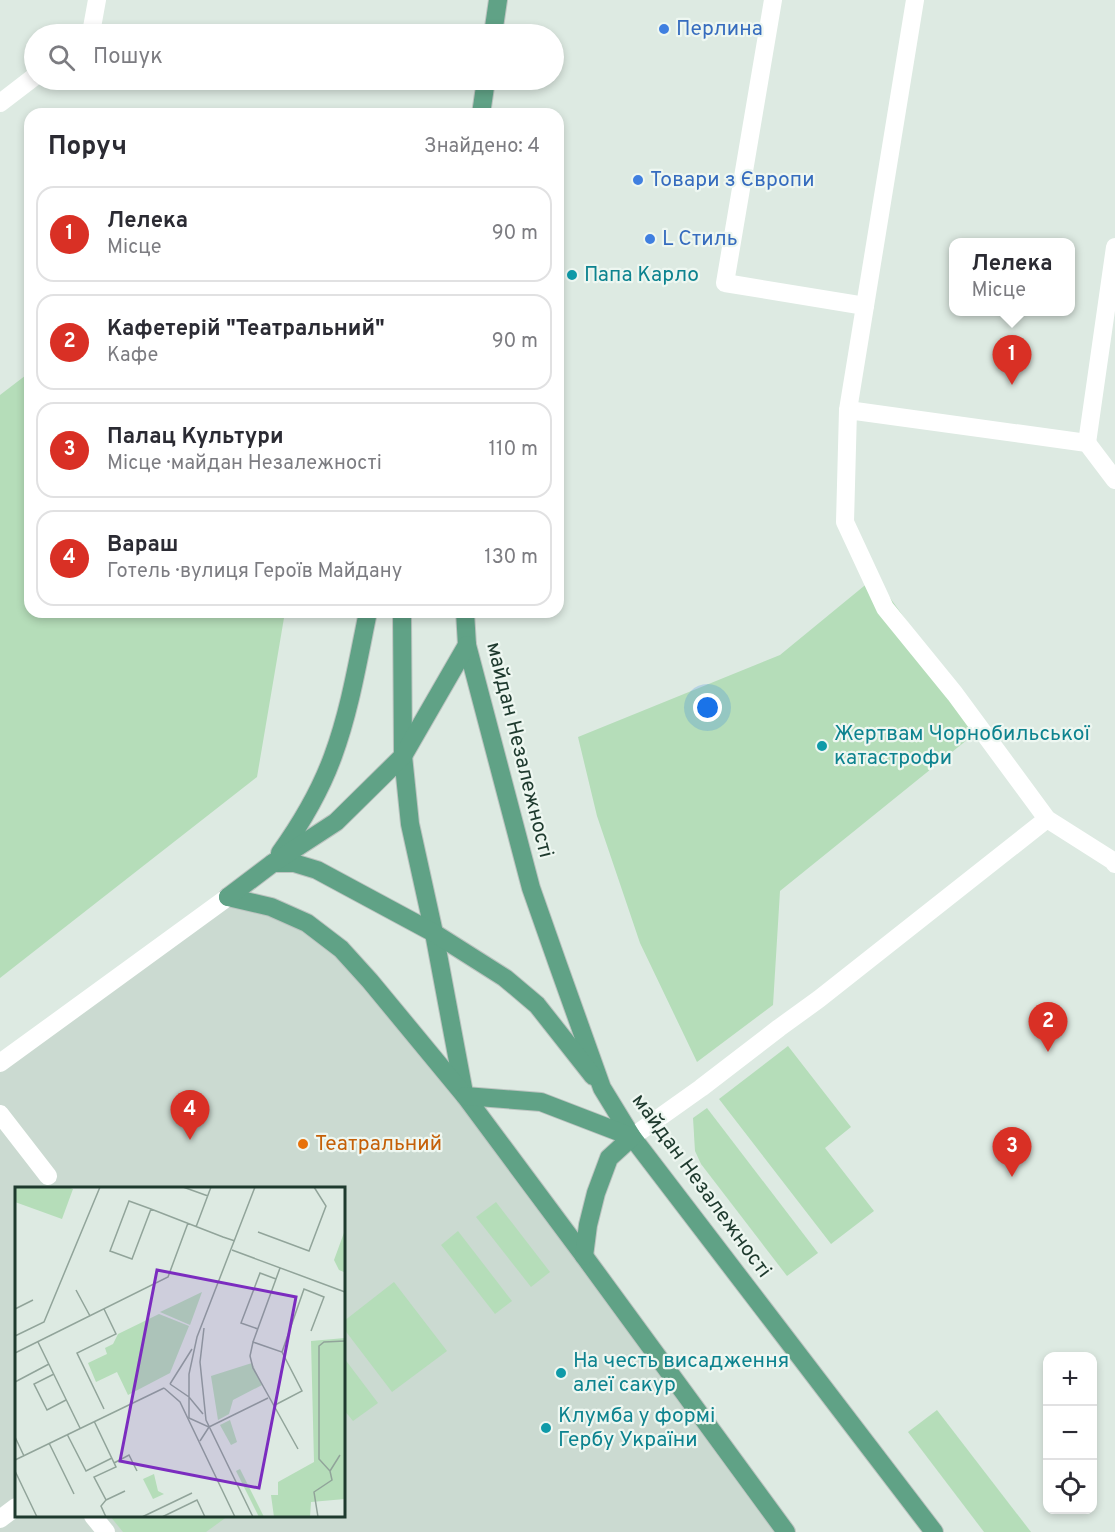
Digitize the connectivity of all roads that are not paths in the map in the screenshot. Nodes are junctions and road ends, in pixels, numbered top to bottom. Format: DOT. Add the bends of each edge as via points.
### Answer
graph roads {
  1 [pos="97,0"];
  2 [pos="498,0"];
  3 [pos="773,0"];
  4 [pos="915,0"];
  5 [pos="93,24"];
  6 [pos="494,24"];
  7 [pos="24,85"];
  8 [pos="485,90"];
  9 [pos="0,103"];
  10 [pos="482,108"];
  11 [pos="1115,247"];
  12 [pos="865,306"];
  13 [pos="848,410"];
  14 [pos="1087,444"];
  15 [pos="1115,480"];
  16 [pos="367,618"];
  17 [pos="402,618"];
  18 [pos="465,618"];
  19 [pos="467,645"];
  20 [pos="403,756"];
  21 [pos="1047,819"];
  22 [pos="1114,862"];
  23 [pos="273,863"];
  24 [pos="228,897"];
  25 [pos="434,933"];
  26 [pos="0,1063"];
  27 [pos="602,1088"];
  28 [pos="465,1096"];
  29 [pos="0,1114"];
  30 [pos="632,1137"];
  31 [pos="48,1176"];
  32 [pos="584,1256"];
  33 [pos="15,1508"];
  34 [pos="95,1517"];
  35 [pos="0,1519"];
  36 [pos="106,1532"];
  37 [pos="786,1532"];
  38 [pos="934,1532"];
  1 -- 5 [label="street"];
  2 -- 6 [label="main road"];
  3 -- 12 [label="street" via="725,283"];
  4 -- 12 [label="street"];
  7 -- 9 [label="street"];
  8 -- 10 [label="main road"];
  11 -- 14 [label="street"];
  12 -- 13 [label="street"];
  13 -- 14 [label="street"];
  13 -- 21 [label="street" via="845,522 885,608 955,694"];
  14 -- 15 [label="street"];
  16 -- 23 [label="main road" via="333,757 294,833"];
  17 -- 20 [label="main road"];
  18 -- 19 [label="main road, майдан Незалежності"];
  19 -- 20 [label="main road"];
  19 -- 27 [label="main road, майдан Незалежності" via="531,888"];
  20 -- 23 [label="main road" via="336,822"];
  20 -- 25 [label="main road" via="410,824"];
  21 -- 22 [label="street"];
  21 -- 30 [label="street" via="819,999"];
  23 -- 24 [label="main road"];
  23 -- 25 [label="main road" via="294,863 317,870"];
  24 -- 26 [label="street"];
  24 -- 28 [label="main road" via="271,907 307,922 341,949"];
  25 -- 27 [label="main road" via="506,978 537,1005"];
  25 -- 28 [label="main road"];
  27 -- 30 [label="main road, майдан Незалежності"];
  28 -- 30 [label="main road" via="541,1102"];
  28 -- 32 [label="main road"];
  29 -- 31 [label="street"];
  30 -- 32 [label="main road" via="609,1158 596,1193"];
  30 -- 38 [label="main road, майдан Незалежності"];
  32 -- 37 [label="main road"];
  33 -- 35 [label="street"];
  34 -- 36 [label="street"];
}
